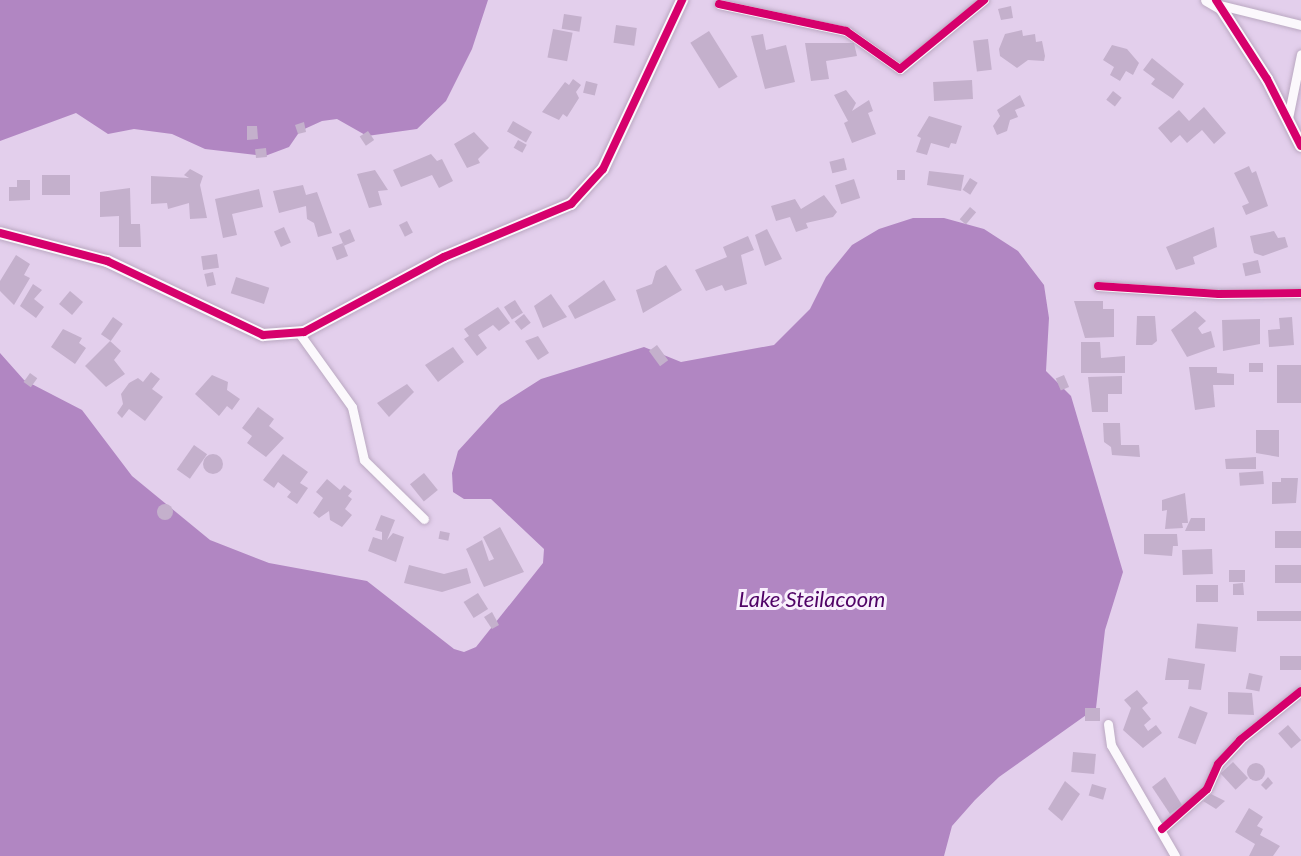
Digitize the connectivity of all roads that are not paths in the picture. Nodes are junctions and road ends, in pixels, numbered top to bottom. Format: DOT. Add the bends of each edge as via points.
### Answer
graph roads {
  1 [pos="682,0"];
  2 [pos="984,0"];
  3 [pos="1207,0"];
  4 [pos="718,4"];
  5 [pos="1219,4"];
  6 [pos="1301,25"];
  7 [pos="1301,54"];
  8 [pos="1288,118"];
  9 [pos="1301,146"];
  10 [pos="0,233"];
  11 [pos="1098,286"];
  12 [pos="1301,293"];
  13 [pos="299,333"];
  14 [pos="424,519"];
  15 [pos="1301,691"];
  16 [pos="1108,724"];
  17 [pos="1162,829"];
  18 [pos="1175,856"];
  1 -- 13 [label="street" via="603,169 572,204 444,257"];
  2 -- 4 [label="street" via="900,69 846,31"];
  3 -- 5 [label="street"];
  5 -- 6 [label="street"];
  5 -- 8 [label="street"];
  7 -- 8 [label="street"];
  8 -- 9 [label="street"];
  10 -- 13 [label="street" via="107,261 263,335"];
  11 -- 12 [label="street" via="1219,294"];
  13 -- 14 [label="street" via="352,407 364,460"];
  15 -- 17 [label="street" via="1240,740 1218,764 1207,789"];
  16 -- 17 [label="street" via="1111,745"];
  17 -- 18 [label="street"];
}
